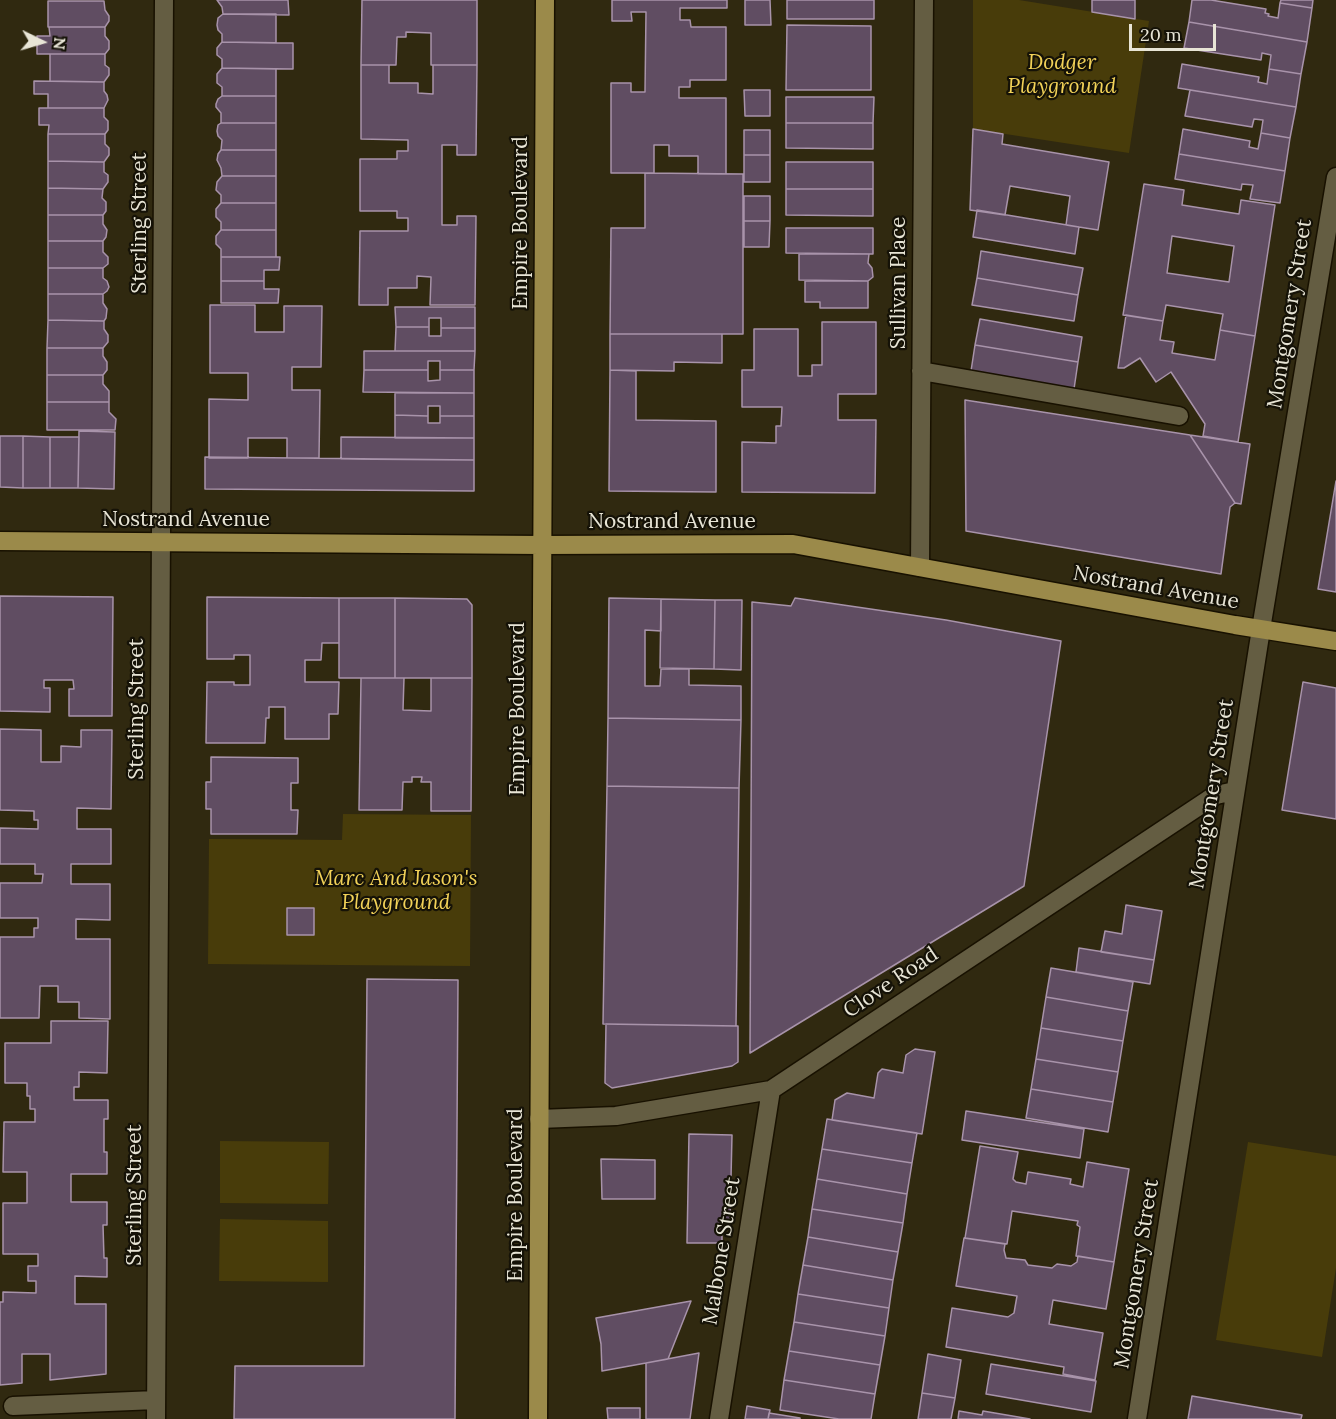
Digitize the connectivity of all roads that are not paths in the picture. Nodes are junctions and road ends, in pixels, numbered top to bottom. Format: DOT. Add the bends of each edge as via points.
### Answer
graph roads {
  1 [pos="164,0"];
  2 [pos="545,0"];
  3 [pos="924,0"];
  4 [pos="1336,177"];
  5 [pos="921,371"];
  6 [pos="1179,416"];
  7 [pos="0,541"];
  8 [pos="161,542"];
  9 [pos="541,545"];
  10 [pos="920,567"];
  11 [pos="1261,629"];
  12 [pos="1336,641"];
  13 [pos="1235,791"];
  14 [pos="771,1090"];
  15 [pos="539,1119"];
  16 [pos="156,1400"];
  17 [pos="13,1407"];
  18 [pos="156,1419"];
  19 [pos="538,1419"];
  20 [pos="718,1419"];
  21 [pos="1137,1419"];
  1 -- 8 [label="street, Sterling Street"];
  2 -- 9 [label="main road, Empire Boulevard"];
  3 -- 5 [label="street, Sullivan Place"];
  4 -- 11 [label="street, Montgomery Street"];
  5 -- 6 [label="street"];
  5 -- 10 [label="street, Sullivan Place"];
  7 -- 8 [label="main road, Nostrand Avenue"];
  8 -- 9 [label="main road, Nostrand Avenue"];
  8 -- 16 [label="street, Sterling Street"];
  9 -- 10 [label="main road, Nostrand Avenue" via="793,544"];
  9 -- 15 [label="main road, Empire Boulevard"];
  10 -- 11 [label="main road, Nostrand Avenue"];
  11 -- 12 [label="main road, Nostrand Avenue"];
  11 -- 13 [label="street, Montgomery Street"];
  13 -- 14 [label="street, Clove Road" via="1216,795 1191,811"];
  13 -- 21 [label="street, Montgomery Street"];
  14 -- 15 [label="street, Clove Road" via="616,1116"];
  14 -- 20 [label="street, Malbone Street"];
  15 -- 19 [label="main road, Empire Boulevard"];
  16 -- 17 [label="street"];
  16 -- 18 [label="street, Sterling Street"];
}
